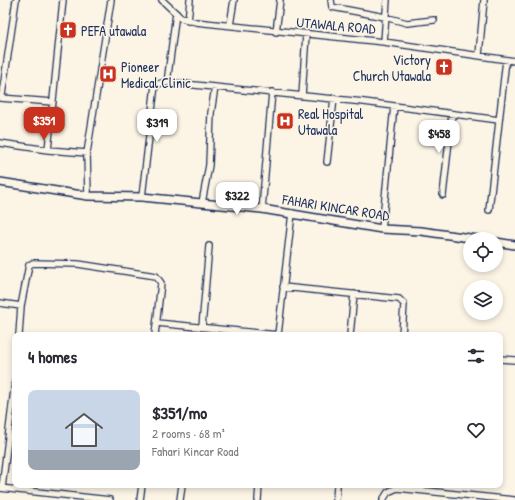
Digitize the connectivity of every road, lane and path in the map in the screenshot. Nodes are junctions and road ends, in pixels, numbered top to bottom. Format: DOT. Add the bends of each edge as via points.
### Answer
graph roads {
  1 [pos="16,0"];
  2 [pos="64,0"];
  3 [pos="111,0"];
  4 [pos="162,0"];
  5 [pos="190,0"];
  6 [pos="234,0"];
  7 [pos="280,0"];
  8 [pos="331,0"];
  9 [pos="387,0"];
  10 [pos="484,0"];
  11 [pos="176,13"];
  12 [pos="385,17"];
  13 [pos="434,20"];
  14 [pos="188,21"];
  15 [pos="230,25"];
  16 [pos="276,32"];
  17 [pos="306,34"];
  18 [pos="384,42"];
  19 [pos="478,55"];
  20 [pos="506,60"];
  21 [pos="515,61"];
  22 [pos="3,65"];
  23 [pos="167,83"];
  24 [pos="215,87"];
  25 [pos="272,92"];
  26 [pos="302,96"];
  27 [pos="0,97"];
  28 [pos="334,98"];
  29 [pos="53,102"];
  30 [pos="394,106"];
  31 [pos="452,114"];
  32 [pos="499,120"];
  33 [pos="0,144"];
  34 [pos="48,150"];
  35 [pos="87,153"];
  36 [pos="327,162"];
  37 [pos="0,182"];
  38 [pos="443,195"];
  39 [pos="88,196"];
  40 [pos="142,197"];
  41 [pos="202,203"];
  42 [pos="262,209"];
  43 [pos="489,210"];
  44 [pos="292,213"];
  45 [pos="382,229"];
  46 [pos="463,237"];
  47 [pos="503,243"];
  48 [pos="515,245"];
  49 [pos="209,246"];
  50 [pos="283,287"];
  51 [pos="354,294"];
  52 [pos="0,303"];
  53 [pos="21,306"];
  54 [pos="157,323"];
  55 [pos="202,327"];
  56 [pos="19,332"];
  57 [pos="156,332"];
  58 [pos="250,332"];
  59 [pos="278,332"];
  60 [pos="350,332"];
  61 [pos="402,332"];
  62 [pos="503,359"];
  63 [pos="515,360"];
  64 [pos="12,404"];
  65 [pos="1,488"];
  66 [pos="142,488"];
  67 [pos="182,488"];
  68 [pos="259,488"];
  69 [pos="337,488"];
  70 [pos="110,500"];
  71 [pos="140,500"];
  72 [pos="180,500"];
  73 [pos="258,500"];
  74 [pos="336,500"];
  75 [pos="383,500"];
  76 [pos="514,500"];
  1 -- 22 [label="street"];
  2 -- 29 [label="street"];
  3 -- 35 [label="street"];
  4 -- 11 [label="street, UTAWALA ROAD"];
  5 -- 14 [label="street"];
  6 -- 15 [label="street"];
  7 -- 16 [label="street"];
  8 -- 12 [label="street" via="332,7"];
  9 -- 12 [label="street"];
  10 -- 19 [label="street"];
  11 -- 14 [label="street, UTAWALA ROAD"];
  11 -- 23 [label="street"];
  12 -- 13 [label="street" via="408,23"];
  12 -- 18 [label="street"];
  14 -- 15 [label="street, UTAWALA ROAD"];
  15 -- 16 [label="street, UTAWALA ROAD"];
  16 -- 17 [label="street, UTAWALA ROAD"];
  17 -- 18 [label="street, UTAWALA ROAD"];
  17 -- 26 [label="street"];
  18 -- 19 [label="street, UTAWALA ROAD"];
  19 -- 20 [label="street, UTAWALA ROAD"];
  20 -- 21 [label="street, UTAWALA ROAD"];
  20 -- 32 [label="street"];
  22 -- 27 [label="street"];
  23 -- 24 [label="street"];
  23 -- 40 [label="street" via="155,85"];
  24 -- 25 [label="street"];
  24 -- 41 [label="street" via="209,165"];
  25 -- 26 [label="street"];
  25 -- 42 [label="street"];
  26 -- 28 [label="street"];
  27 -- 29 [label="street"];
  28 -- 30 [label="street"];
  28 -- 36 [label="street"];
  29 -- 34 [label="street"];
  30 -- 31 [label="street"];
  30 -- 45 [label="street"];
  31 -- 32 [label="street"];
  31 -- 38 [label="street"];
  32 -- 43 [label="street"];
  33 -- 34 [label="street"];
  34 -- 35 [label="street"];
  35 -- 39 [label="street"];
  37 -- 39 [label="street, FAHARI KINCAR ROAD"];
  39 -- 40 [label="street, FAHARI KINCAR ROAD"];
  40 -- 41 [label="street, FAHARI KINCAR ROAD"];
  41 -- 42 [label="street, FAHARI KINCAR ROAD"];
  42 -- 44 [label="street, FAHARI KINCAR ROAD"];
  44 -- 45 [label="street, FAHARI KINCAR ROAD"];
  44 -- 50 [label="street"];
  45 -- 46 [label="street, FAHARI KINCAR ROAD"];
  47 -- 48 [label="street"];
  49 -- 55 [label="street"];
  50 -- 51 [label="street"];
  50 -- 59 [label="street"];
  51 -- 60 [label="street"];
  51 -- 61 [label="street" via="399,299 403,302"];
  52 -- 53 [label="street"];
  53 -- 54 [label="street" via="29,265 78,264 156,276 161,282"];
  53 -- 56 [label="street"];
  54 -- 55 [label="street"];
  54 -- 57 [label="street"];
  55 -- 58 [label="street"];
  62 -- 63 [label="street"];
  64 -- 65 [label="street"];
  65 -- 70 [label="street"];
  66 -- 71 [label="street"];
  67 -- 72 [label="street"];
  68 -- 73 [label="street"];
  69 -- 74 [label="street"];
  75 -- 76 [label="street" via="388,492 397,488"];
}
